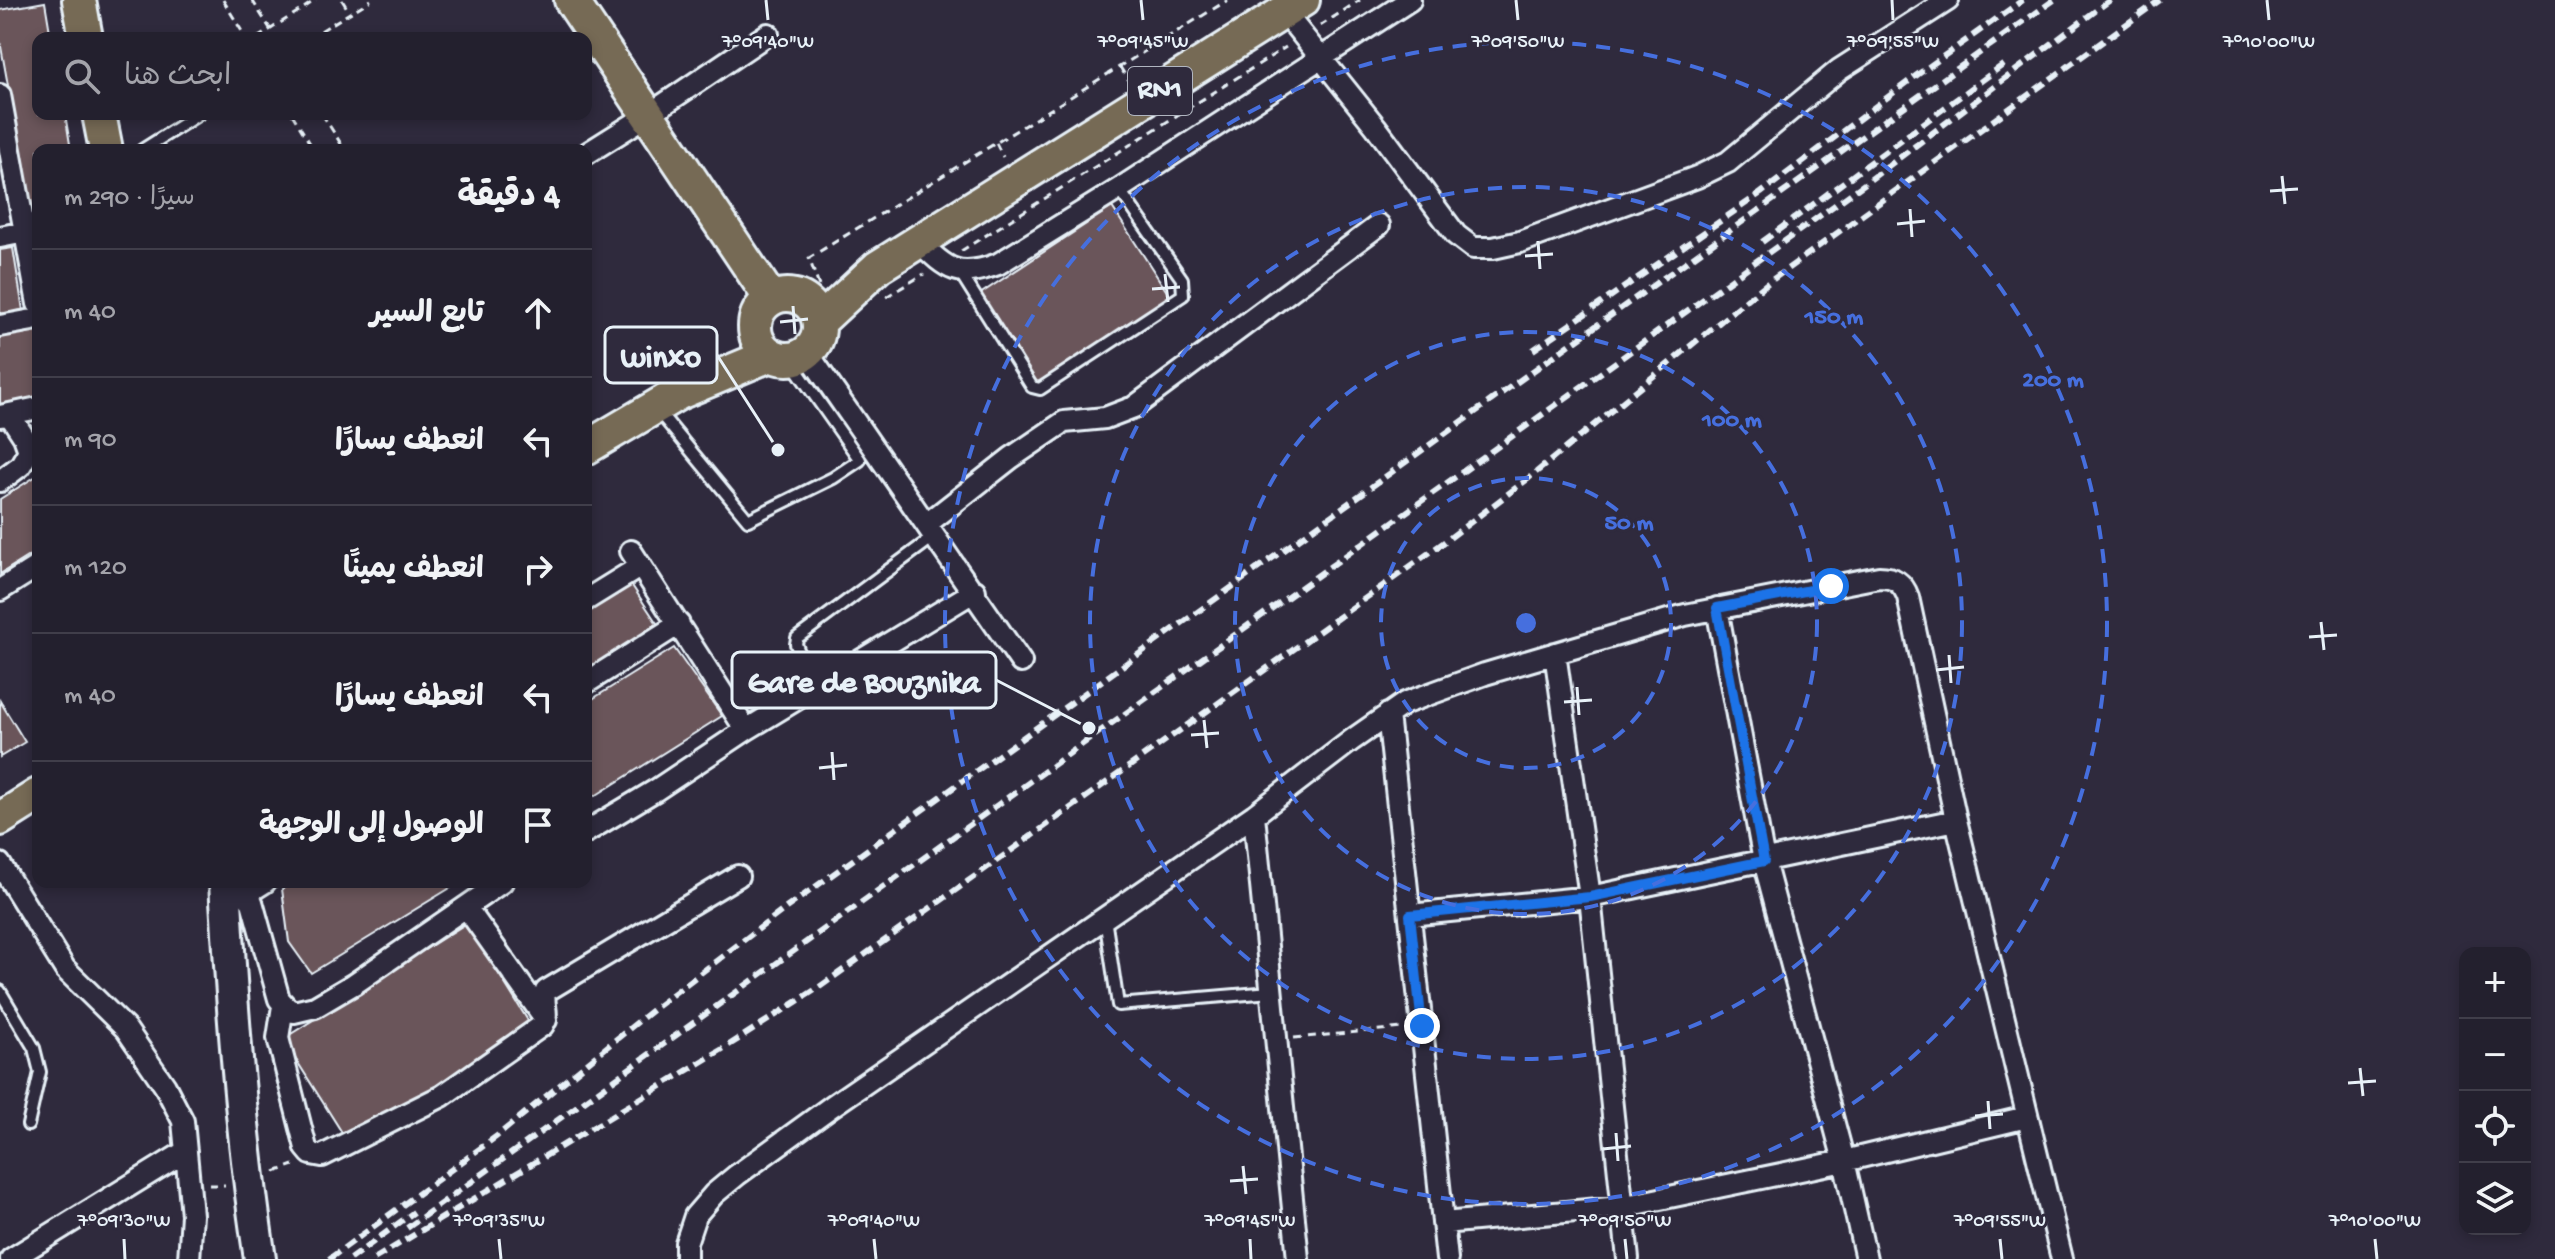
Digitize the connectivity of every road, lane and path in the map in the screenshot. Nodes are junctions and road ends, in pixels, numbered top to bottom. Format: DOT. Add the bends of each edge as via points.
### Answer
graph roads {
  1 [pos="79,0"];
  2 [pos="223,0"];
  3 [pos="252,0"];
  4 [pos="316,0"];
  5 [pos="342,0"];
  6 [pos="371,0"];
  7 [pos="571,0"];
  8 [pos="1228,0"];
  9 [pos="1360,0"];
  10 [pos="1410,0"];
  11 [pos="1948,0"];
  12 [pos="350,13"];
  13 [pos="1297,16"];
  14 [pos="271,29"];
  15 [pos="85,32"];
  16 [pos="242,32"];
  17 [pos="266,32"];
  18 [pos="273,32"];
  19 [pos="319,32"];
  20 [pos="768,34"];
  21 [pos="1319,57"];
  22 [pos="0,95"];
  23 [pos="648,115"];
  24 [pos="100,120"];
  25 [pos="190,120"];
  26 [pos="296,120"];
  27 [pos="326,120"];
  28 [pos="105,144"];
  29 [pos="152,144"];
  30 [pos="310,144"];
  31 [pos="341,144"];
  32 [pos="592,150"];
  33 [pos="5,151"];
  34 [pos="1119,189"];
  35 [pos="1379,225"];
  36 [pos="25,232"];
  37 [pos="0,237"];
  38 [pos="919,242"];
  39 [pos="951,268"];
  40 [pos="32,271"];
  41 [pos="879,301"];
  42 [pos="802,302"];
  43 [pos="32,320"];
  44 [pos="0,326"];
  45 [pos="754,327"];
  46 [pos="789,356"];
  47 [pos="668,400"];
  48 [pos="32,409"];
  49 [pos="5,415"];
  50 [pos="592,444"];
  51 [pos="0,481"];
  52 [pos="932,529"];
  53 [pos="32,570"];
  54 [pos="0,590"];
  55 [pos="975,591"];
  56 [pos="592,595"];
  57 [pos="1717,608"];
  58 [pos="679,624"];
  59 [pos="1555,653"];
  60 [pos="1021,662"];
  61 [pos="592,679"];
  62 [pos="812,690"];
  63 [pos="1388,714"];
  64 [pos="746,730"];
  65 [pos="32,799"];
  66 [pos="1254,815"];
  67 [pos="0,819"];
  68 [pos="1956,820"];
  69 [pos="592,822"];
  70 [pos="1764,861"];
  71 [pos="0,864"];
  72 [pos="738,876"];
  73 [pos="234,888"];
  74 [pos="236,888"];
  75 [pos="493,888"];
  76 [pos="1590,897"];
  77 [pos="466,907"];
  78 [pos="1410,915"];
  79 [pos="1105,918"];
  80 [pos="0,991"];
  81 [pos="1271,992"];
  82 [pos="283,1006"];
  83 [pos="546,1020"];
  84 [pos="1422,1026"];
  85 [pos="1276,1040"];
  86 [pos="2027,1117"];
  87 [pos="28,1125"];
  88 [pos="186,1151"];
  89 [pos="1844,1161"];
  90 [pos="1621,1207"];
  91 [pos="1443,1223"];
  92 [pos="0,1251"];
  93 [pos="260,1258"];
  94 [pos="8,1259"];
  95 [pos="189,1259"];
  96 [pos="686,1259"];
  97 [pos="1298,1259"];
  98 [pos="1447,1259"];
  99 [pos="1628,1259"];
  100 [pos="1866,1259"];
  101 [pos="2062,1259"];
  1 -- 15 [label="main road"];
  2 -- 16 [label="path"];
  3 -- 14 [label="path"];
  4 -- 14 [label="path"];
  5 -- 12 [label="path"];
  6 -- 12 [label="path"];
  7 -- 23 [label="main road"];
  8 -- 42 [label="path" via="809,258"];
  9 -- 13 [label="path"];
  10 -- 21 [label="street"];
  11 -- 21 [label="street" via="1839,70 1728,162 1668,189 1493,248 1462,242"];
  12 -- 19 [label="path"];
  13 -- 21 [label="street"];
  13 -- 38 [label="main road, RN1"];
  13 -- 39 [label="path"];
  14 -- 17 [label="path"];
  14 -- 18 [label="path"];
  20 -- 23 [label="street"];
  21 -- 34 [label="street"];
  22 -- 33 [label="street"];
  23 -- 32 [label="street"];
  23 -- 42 [label="main road"];
  24 -- 28 [label="main road"];
  25 -- 29 [label="lane"];
  26 -- 30 [label="path"];
  27 -- 31 [label="path"];
  33 -- 36 [label="street"];
  34 -- 39 [label="street" via="998,264 981,270"];
  34 -- 39 [label="lane" via="1182,279 1183,295 1040,389 1032,387"];
  35 -- 52 [label="street" via="1134,407 1105,418 1064,422 1011,458"];
  36 -- 37 [label="street"];
  36 -- 40 [label="street"];
  38 -- 39 [label="street"];
  38 -- 42 [label="main road, RN1"];
  39 -- 41 [label="path"];
  42 -- 45 [label="main road" via="762,306"];
  42 -- 46 [label="main road" via="817,338"];
  43 -- 44 [label="street"];
  45 -- 46 [label="main road" via="762,348"];
  45 -- 47 [label="main road"];
  46 -- 47 [label="main road"];
  46 -- 47 [label="lane" via="860,460 748,520"];
  46 -- 52 [label="street"];
  47 -- 50 [label="main road"];
  48 -- 49 [label="street"];
  49 -- 51 [label="street" via="29,451"];
  52 -- 55 [label="street"];
  52 -- 62 [label="lane" via="797,638"];
  53 -- 54 [label="street"];
  55 -- 60 [label="street"];
  55 -- 62 [label="street"];
  56 -- 58 [label="street" via="636,558"];
  57 -- 59 [label="street"];
  57 -- 68 [label="street" via="1879,577 1901,583"];
  57 -- 70 [label="street"];
  58 -- 61 [label="street"];
  58 -- 64 [label="street"];
  59 -- 63 [label="street" via="1419,696"];
  59 -- 76 [label="street"];
  62 -- 64 [label="street"];
  63 -- 66 [label="street"];
  63 -- 78 [label="street"];
  64 -- 69 [label="street" via="656,790"];
  65 -- 67 [label="main road"];
  66 -- 79 [label="street"];
  66 -- 81 [label="street"];
  68 -- 70 [label="street"];
  68 -- 86 [label="street"];
  70 -- 76 [label="street"];
  70 -- 89 [label="street"];
  71 -- 88 [label="street" via="65,969 126,1029 165,1086 183,1121"];
  72 -- 83 [label="street" via="546,991"];
  73 -- 93 [label="street" via="234,1044"];
  74 -- 82 [label="street" via="252,902"];
  75 -- 77 [label="street"];
  76 -- 78 [label="street"];
  76 -- 90 [label="street"];
  77 -- 82 [label="street" via="315,1007 294,1012"];
  77 -- 83 [label="street"];
  78 -- 84 [label="street"];
  79 -- 81 [label="lane" via="1118,1005"];
  79 -- 96 [label="street" via="714,1194 695,1216"];
  80 -- 87 [label="lane" via="34,1048 40,1072"];
  81 -- 85 [label="street"];
  82 -- 83 [label="street" via="278,1038 306,1148 322,1156 442,1096"];
  84 -- 85 [label="path"];
  84 -- 91 [label="street"];
  85 -- 97 [label="street"];
  86 -- 89 [label="street"];
  86 -- 101 [label="street"];
  88 -- 94 [label="street"];
  88 -- 95 [label="street" via="192,1215"];
  89 -- 90 [label="street"];
  89 -- 100 [label="street"];
  90 -- 91 [label="street"];
  90 -- 99 [label="street"];
  91 -- 98 [label="street"];
  92 -- 94 [label="street"];
}
